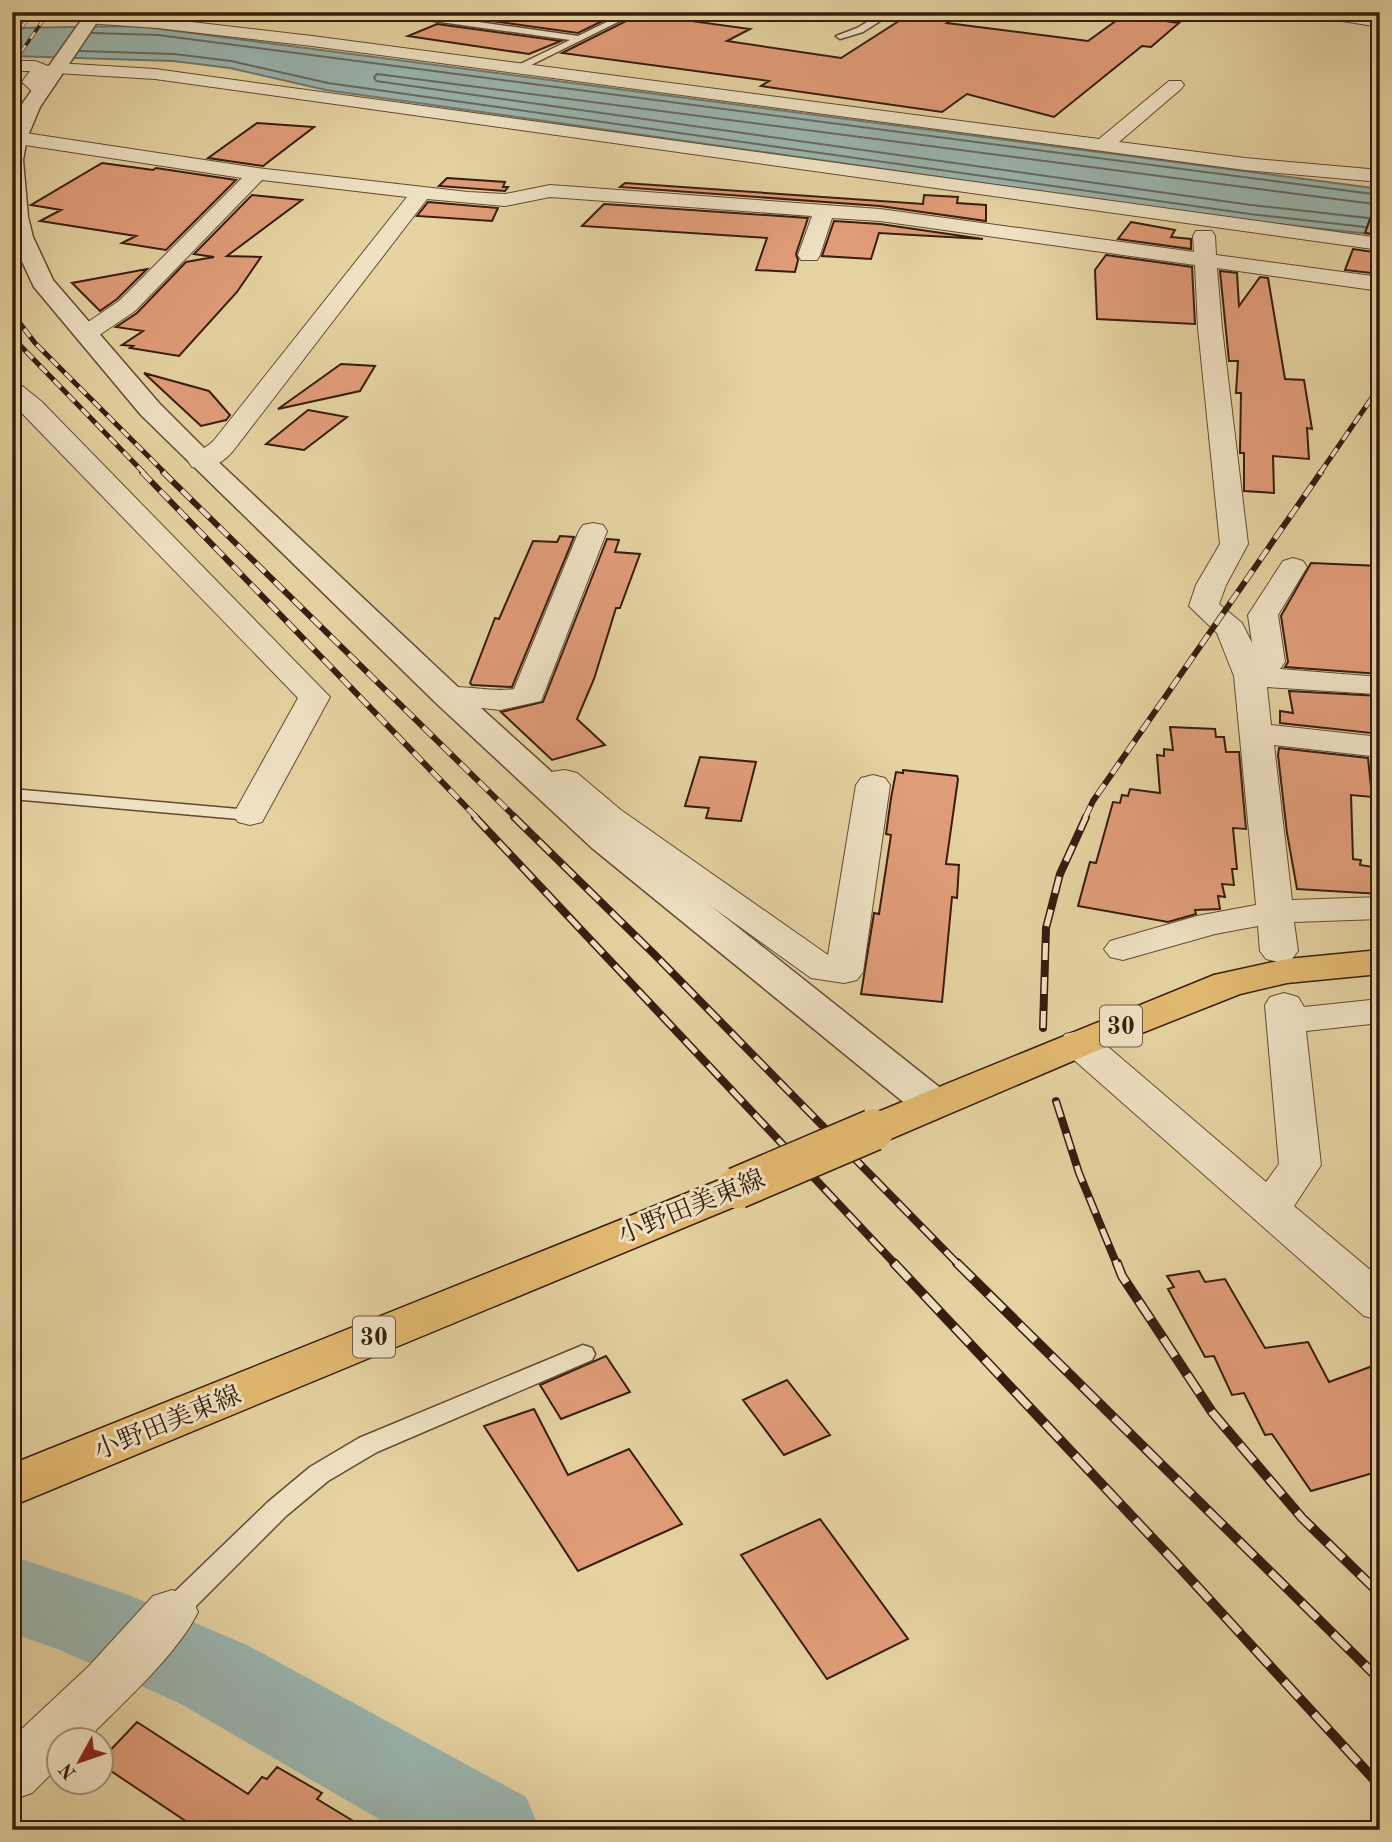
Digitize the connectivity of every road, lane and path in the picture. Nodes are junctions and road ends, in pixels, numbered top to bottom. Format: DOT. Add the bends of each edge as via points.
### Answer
graph roads {
  1 [pos="634,12"];
  2 [pos="890,12"];
  3 [pos="1331,12"];
  4 [pos="408,15"];
  5 [pos="92,18"];
  6 [pos="1380,22"];
  7 [pos="840,36"];
  8 [pos="581,39"];
  9 [pos="12,66"];
  10 [pos="57,66"];
  11 [pos="517,69"];
  12 [pos="1175,85"];
  13 [pos="40,90"];
  14 [pos="15,138"];
  15 [pos="1103,145"];
  16 [pos="257,174"];
  17 [pos="1380,176"];
  18 [pos="421,193"];
  19 [pos="1035,195"];
  20 [pos="824,212"];
  21 [pos="1203,225"];
  22 [pos="1308,233"];
  23 [pos="1380,243"];
  24 [pos="809,255"];
  25 [pos="1206,260"];
  26 [pos="1380,284"];
  27 [pos="87,333"];
  28 [pos="12,390"];
  29 [pos="201,461"];
  30 [pos="593,531"];
  31 [pos="1293,567"];
  32 [pos="1248,671"];
  33 [pos="1376,685"];
  34 [pos="448,696"];
  35 [pos="1258,733"];
  36 [pos="1380,747"];
  37 [pos="542,782"];
  38 [pos="873,785"];
  39 [pos="12,794"];
  40 [pos="250,815"];
  41 [pos="1380,908"];
  42 [pos="1276,912"];
  43 [pos="1123,948"];
  44 [pos="1279,951"];
  45 [pos="1380,962"];
  46 [pos="1380,1011"];
  47 [pos="1079,1043"];
  48 [pos="933,1104"];
  49 [pos="1270,1209"];
  50 [pos="1380,1304"];
  51 [pos="583,1354"];
  52 [pos="12,1486"];
  53 [pos="172,1612"];
  54 [pos="12,1775"];
  1 -- 8 [label="lane"];
  2 -- 7 [label="lane"];
  3 -- 6 [label="street"];
  4 -- 8 [label="lane"];
  5 -- 10 [label="street"];
  5 -- 11 [label="street" via="233,31"];
  8 -- 11 [label="lane"];
  9 -- 13 [label="street" via="41,68 31,82"];
  10 -- 13 [label="street"];
  10 -- 19 [label="street" via="155,74"];
  11 -- 15 [label="street"];
  12 -- 15 [label="street"];
  13 -- 14 [label="street"];
  14 -- 16 [label="street"];
  14 -- 27 [label="street" via="14,197 22,237 42,282"];
  15 -- 17 [label="street"];
  16 -- 18 [label="street"];
  16 -- 27 [label="street" via="127,306"];
  18 -- 20 [label="street" via="505,200 550,191"];
  18 -- 29 [label="street" via="224,445"];
  19 -- 21 [label="street"];
  19 -- 22 [label="street"];
  20 -- 24 [label="street"];
  20 -- 25 [label="street" via="964,225"];
  21 -- 22 [label="street"];
  21 -- 25 [label="street"];
  22 -- 23 [label="street"];
  25 -- 26 [label="street"];
  25 -- 32 [label="street" via="1234,544 1204,606 1231,629"];
  27 -- 29 [label="street" via="150,409"];
  28 -- 40 [label="street" via="314,697"];
  29 -- 34 [label="street"];
  30 -- 34 [label="street" via="530,694 520,699"];
  31 -- 32 [label="street" via="1263,615 1270,662"];
  32 -- 33 [label="street"];
  32 -- 35 [label="street"];
  34 -- 37 [label="street"];
  35 -- 36 [label="street"];
  35 -- 42 [label="street"];
  37 -- 38 [label="street" via="565,780 609,817 824,970 844,972"];
  37 -- 48 [label="street" via="625,856"];
  39 -- 40 [label="lane"];
  41 -- 42 [label="street"];
  42 -- 43 [label="street"];
  42 -- 44 [label="street"];
  45 -- 47 [label="main road, 小野田美東線 / 30" via="1287,971 1228,984"];
  46 -- 49 [label="street" via="1285,1013 1300,1165"];
  47 -- 48 [label="main road, 小野田美東線 / 30"];
  47 -- 49 [label="street"];
  48 -- 52 [label="main road, 小野田美東線 / 30, bridge"];
  49 -- 50 [label="street"];
  51 -- 53 [label="lane" via="368,1445 319,1474 268,1517"];
  53 -- 54 [label="street"];
}
